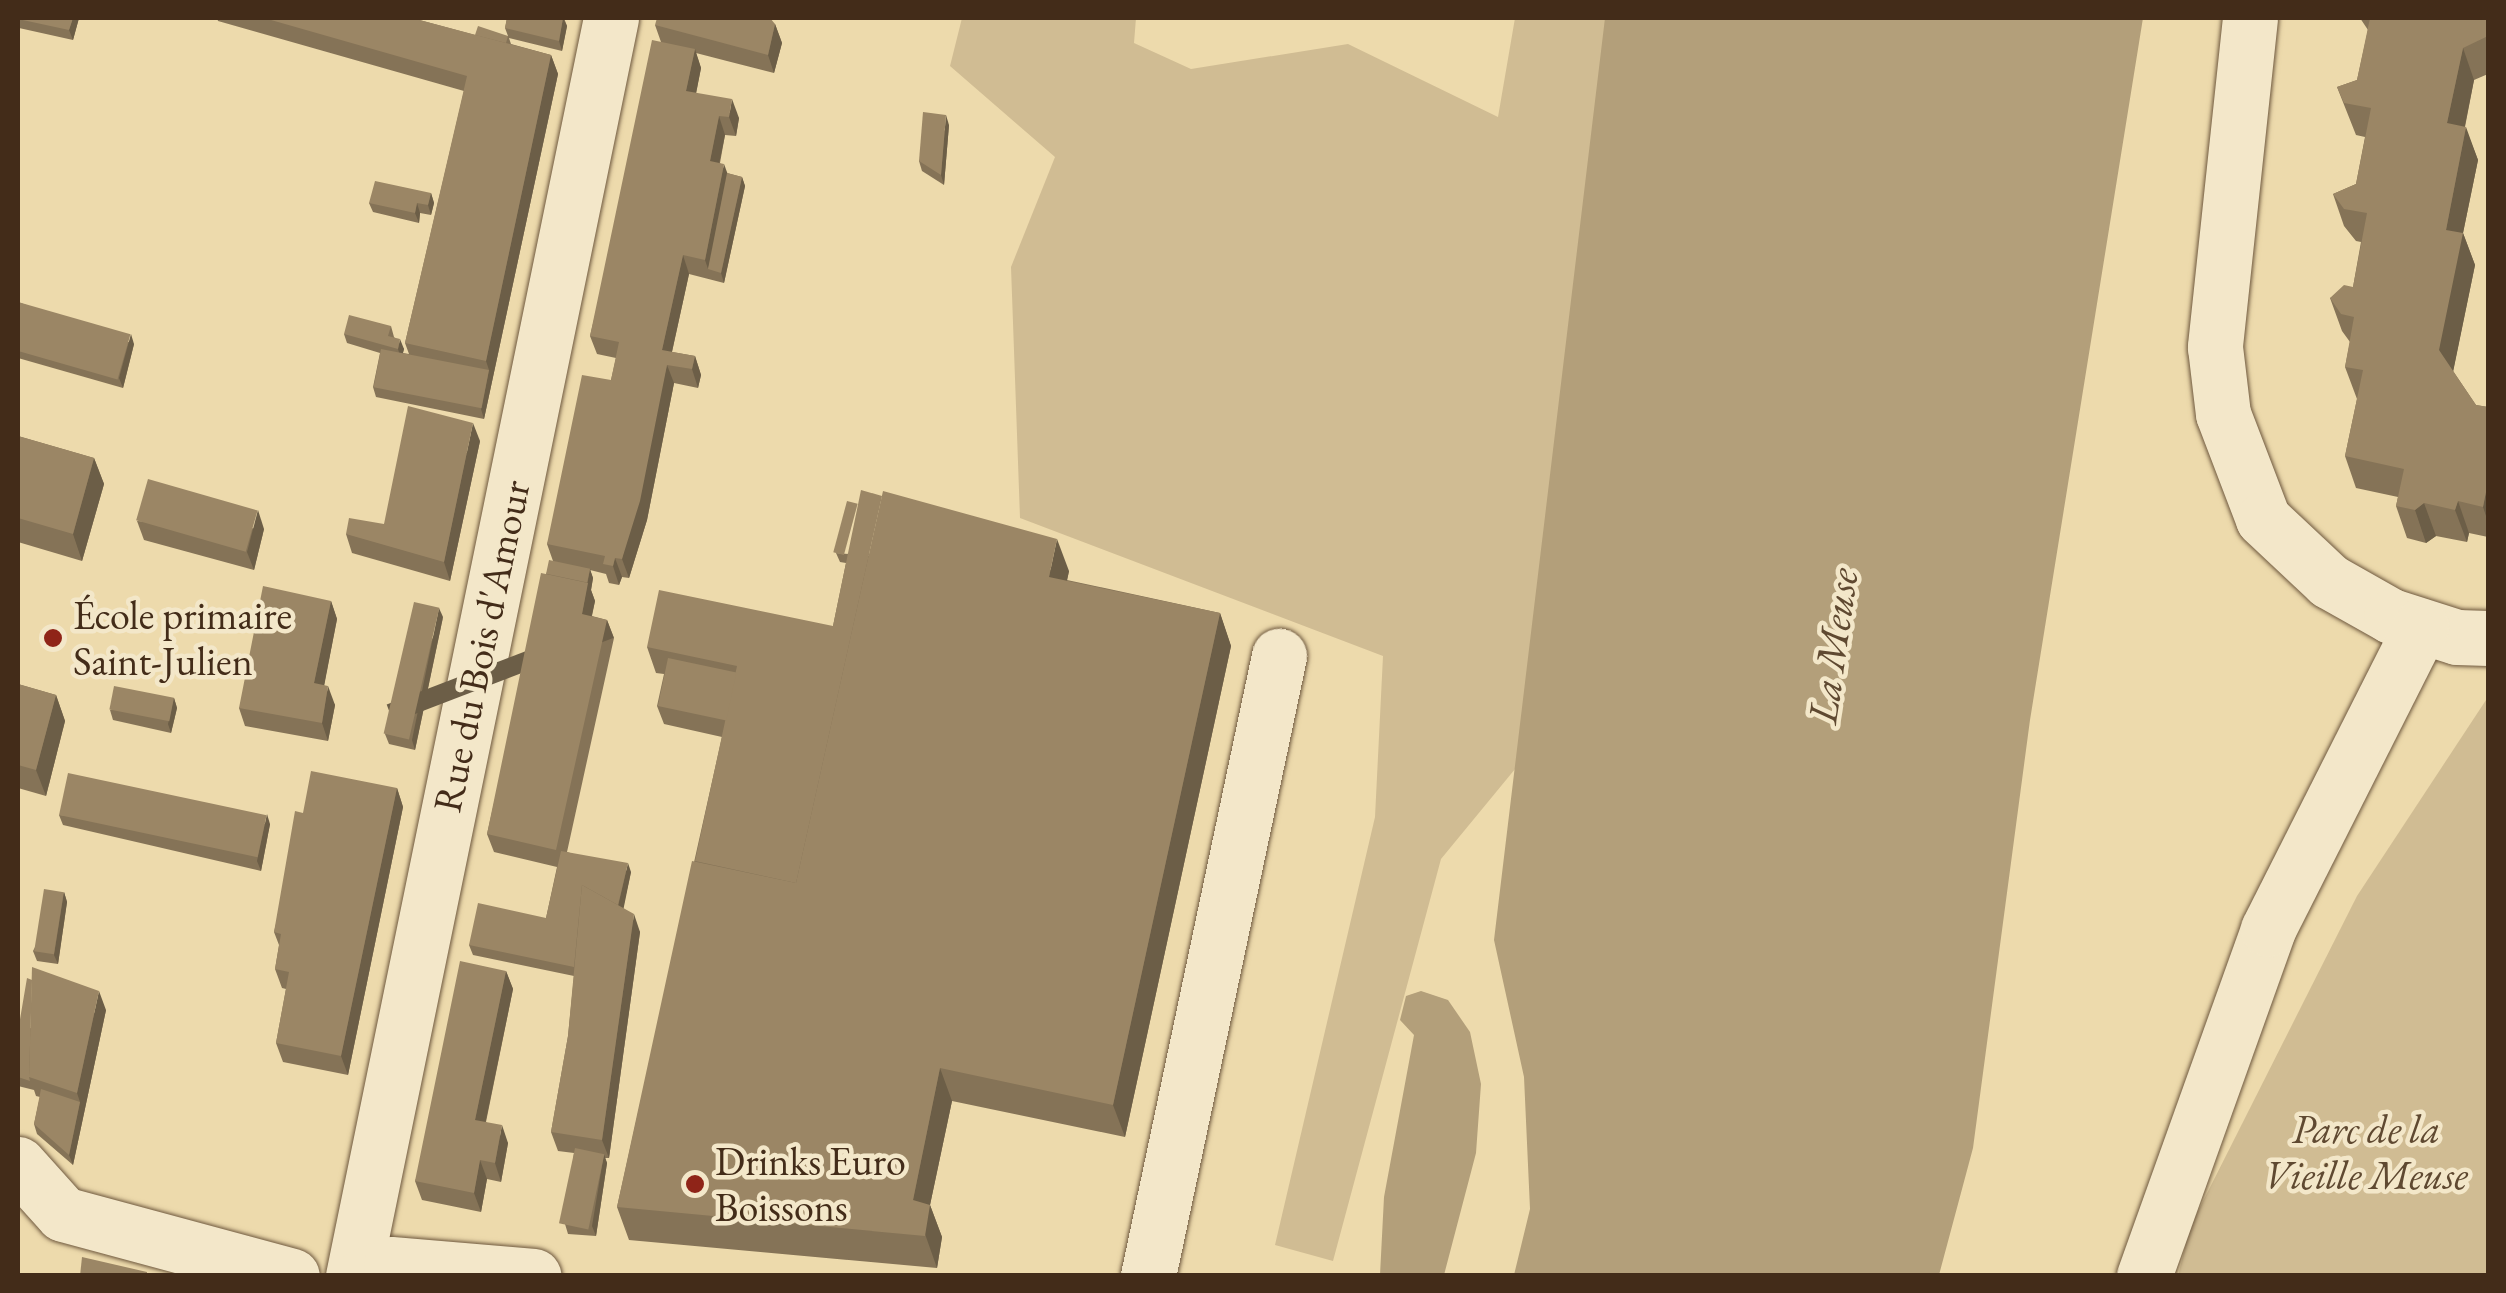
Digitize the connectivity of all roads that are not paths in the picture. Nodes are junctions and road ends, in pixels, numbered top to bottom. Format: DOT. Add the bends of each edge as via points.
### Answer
graph roads {
  1 [pos="611,18"];
  2 [pos="2250,18"];
  3 [pos="2421,626"];
  4 [pos="2488,638"];
  5 [pos="1278,656"];
  6 [pos="18,1164"];
  7 [pos="292,1276"];
  8 [pos="354,1276"];
  9 [pos="362,1276"];
  10 [pos="533,1276"];
  11 [pos="1148,1276"];
  12 [pos="2144,1276"];
  1 -- 8 [label="street, Rue du Bois d'Amour"];
  2 -- 3 [label="street" via="2215,347 2223,414 2264,518 2330,581"];
  3 -- 4 [label="street"];
  3 -- 12 [label="street" via="2268,929"];
  5 -- 11 [label="street"];
  6 -- 7 [label="street" via="63,1214"];
  9 -- 10 [label="street" via="391,1264"];
}
